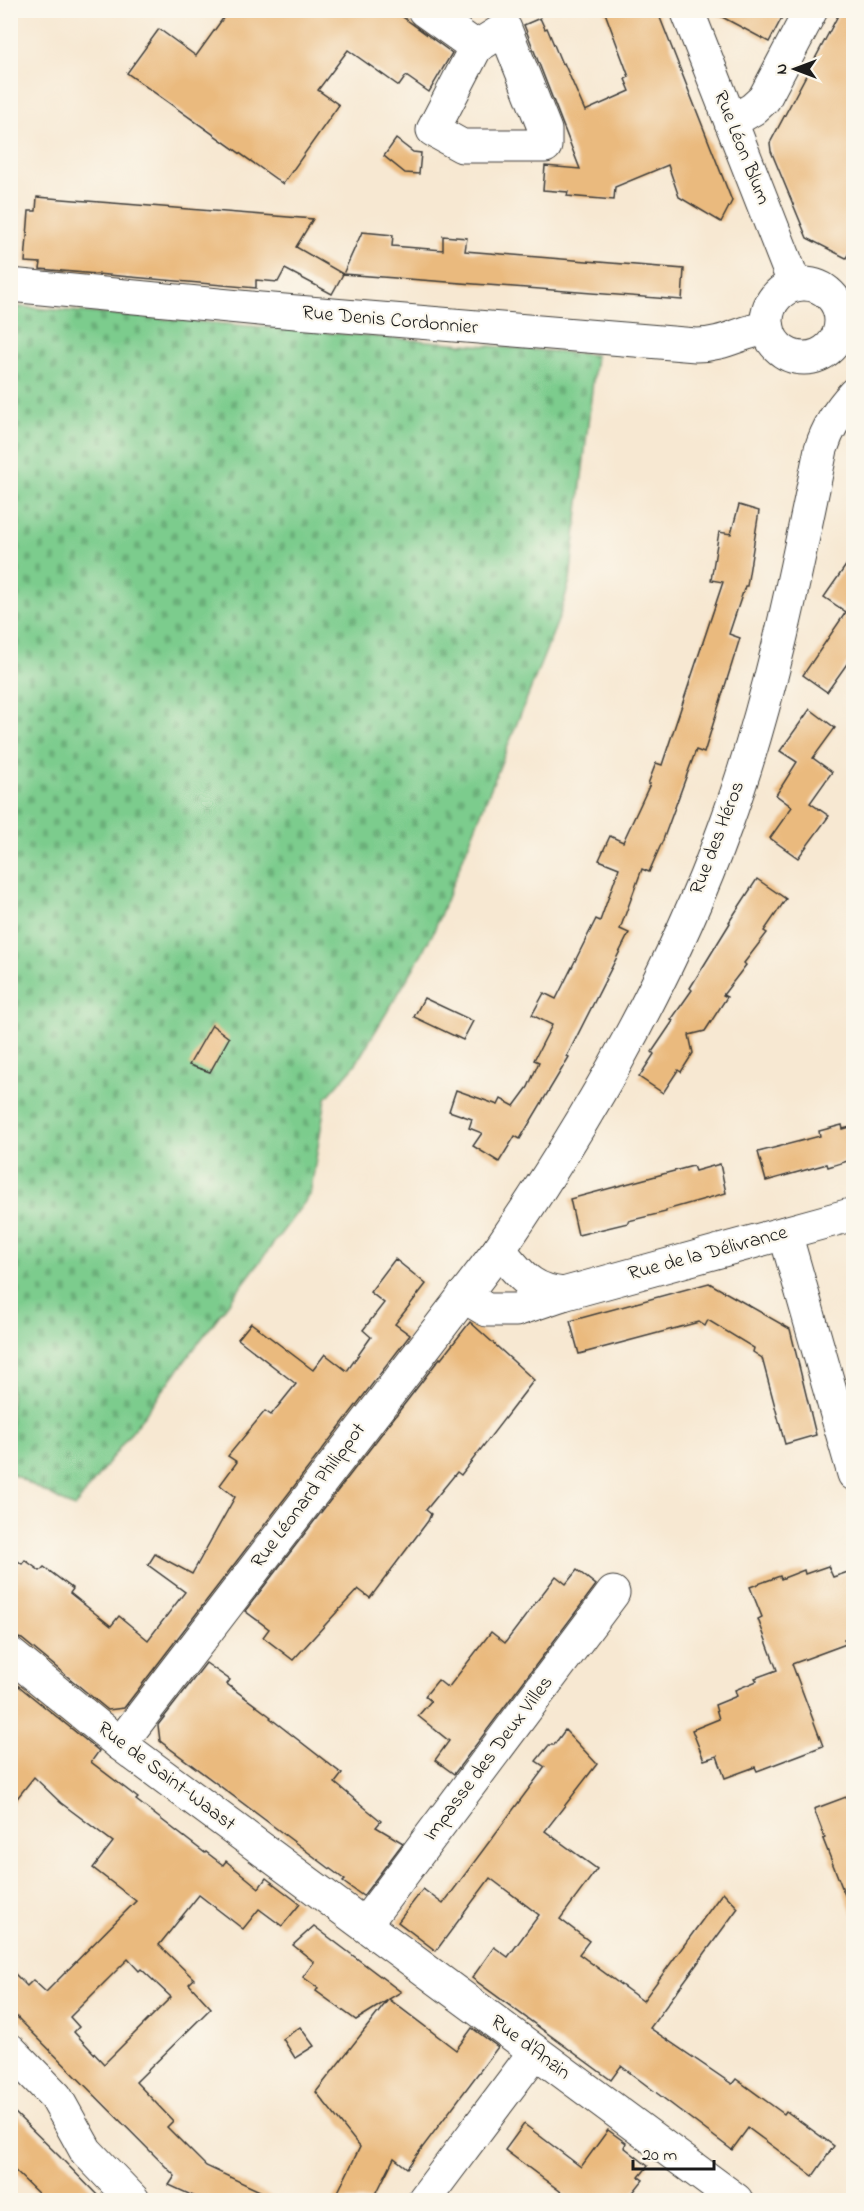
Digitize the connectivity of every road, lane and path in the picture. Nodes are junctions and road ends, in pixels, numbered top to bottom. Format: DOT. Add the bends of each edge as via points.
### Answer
graph roads {
  1 [pos="424,10"];
  2 [pos="687,10"];
  3 [pos="811,10"];
  4 [pos="476,47"];
  5 [pos="731,122"];
  6 [pos="10,285"];
  7 [pos="795,285"];
  8 [pos="843,325"];
  9 [pos="768,328"];
  10 [pos="854,383"];
  11 [pos="854,394"];
  12 [pos="854,1214"];
  13 [pos="785,1233"];
  14 [pos="499,1250"];
  15 [pos="563,1294"];
  16 [pos="463,1296"];
  17 [pos="854,1474"];
  18 [pos="613,1593"];
  19 [pos="10,1654"];
  20 [pos="120,1744"];
  21 [pos="325,1896"];
  22 [pos="365,1924"];
  23 [pos="10,2050"];
  24 [pos="535,2052"];
  25 [pos="133,2200"];
  26 [pos="424,2200"];
  27 [pos="736,2200"];
  1 -- 4 [label="street"];
  2 -- 5 [label="street, Rue Léon Blum"];
  3 -- 5 [label="street" via="764,99"];
  5 -- 7 [label="street, Rue Léon Blum"];
  6 -- 9 [label="street, Rue Denis Cordonnier" via="696,345 717,344"];
  7 -- 8 [label="street" via="807,284 825,291 837,305"];
  7 -- 9 [label="street" via="771,304"];
  8 -- 9 [label="street" via="818,355 799,358 776,346"];
  8 -- 10 [label="street"];
  11 -- 14 [label="street, Rue des Héros" via="836,414 820,449 778,651 748,758 713,857 615,1064"];
  12 -- 13 [label="street, Rue de la Délivrance"];
  13 -- 15 [label="street, Rue de la Délivrance"];
  13 -- 17 [label="street"];
  14 -- 15 [label="street" via="536,1288"];
  14 -- 16 [label="street, Rue Léonard Philippot"];
  15 -- 16 [label="street, Rue de la Délivrance" via="505,1311 487,1310"];
  16 -- 20 [label="street, Rue Léonard Philippot"];
  18 -- 22 [label="street, Impasse des Deux Villes"];
  19 -- 20 [label="street, Rue de Saint-Waast"];
  20 -- 21 [label="street, Rue de Saint-Waast"];
  21 -- 22 [label="street, Rue d'Anzin"];
  22 -- 24 [label="street, Rue d'Anzin"];
  23 -- 25 [label="street" via="56,2097 93,2161"];
  24 -- 26 [label="street"];
  24 -- 27 [label="street, Rue d'Anzin"];
}
